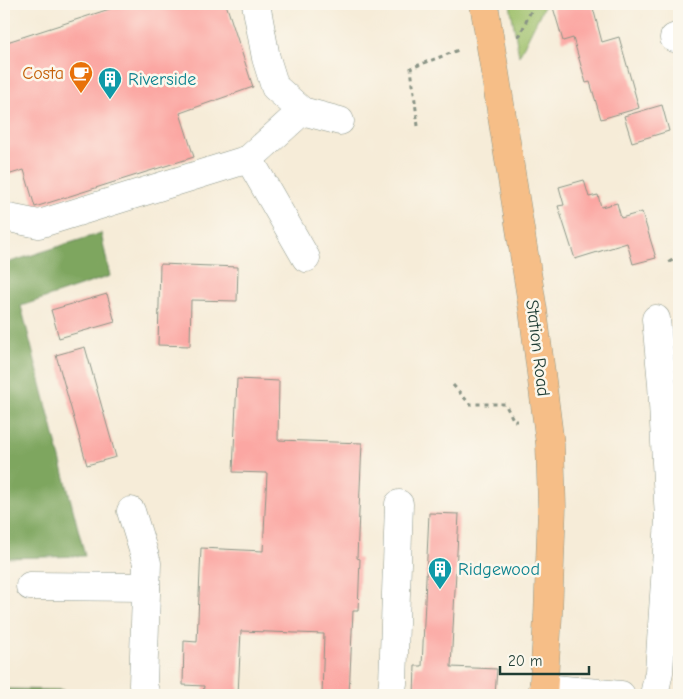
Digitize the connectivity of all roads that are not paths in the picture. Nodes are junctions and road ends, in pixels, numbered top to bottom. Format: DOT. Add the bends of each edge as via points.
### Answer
graph roads {
  1 [pos="256,4"];
  2 [pos="484,4"];
  3 [pos="302,111"];
  4 [pos="340,120"];
  5 [pos="248,158"];
  6 [pos="4,217"];
  7 [pos="306,258"];
  8 [pos="656,319"];
  9 [pos="399,504"];
  10 [pos="131,511"];
  11 [pos="30,586"];
  12 [pos="146,587"];
  13 [pos="543,691"];
  14 [pos="146,695"];
  15 [pos="390,695"];
  16 [pos="621,695"];
  17 [pos="654,695"];
  1 -- 3 [label="street" via="275,87"];
  2 -- 13 [label="main road, Station Road" via="533,310 547,421 552,507"];
  3 -- 4 [label="street"];
  3 -- 5 [label="street"];
  5 -- 6 [label="street" via="39,224"];
  5 -- 7 [label="street"];
  8 -- 17 [label="street" via="670,520 659,672"];
  9 -- 15 [label="street"];
  10 -- 12 [label="street" via="147,562"];
  11 -- 12 [label="street"];
  12 -- 14 [label="street" via="143,685"];
  13 -- 16 [label="street"];
}
